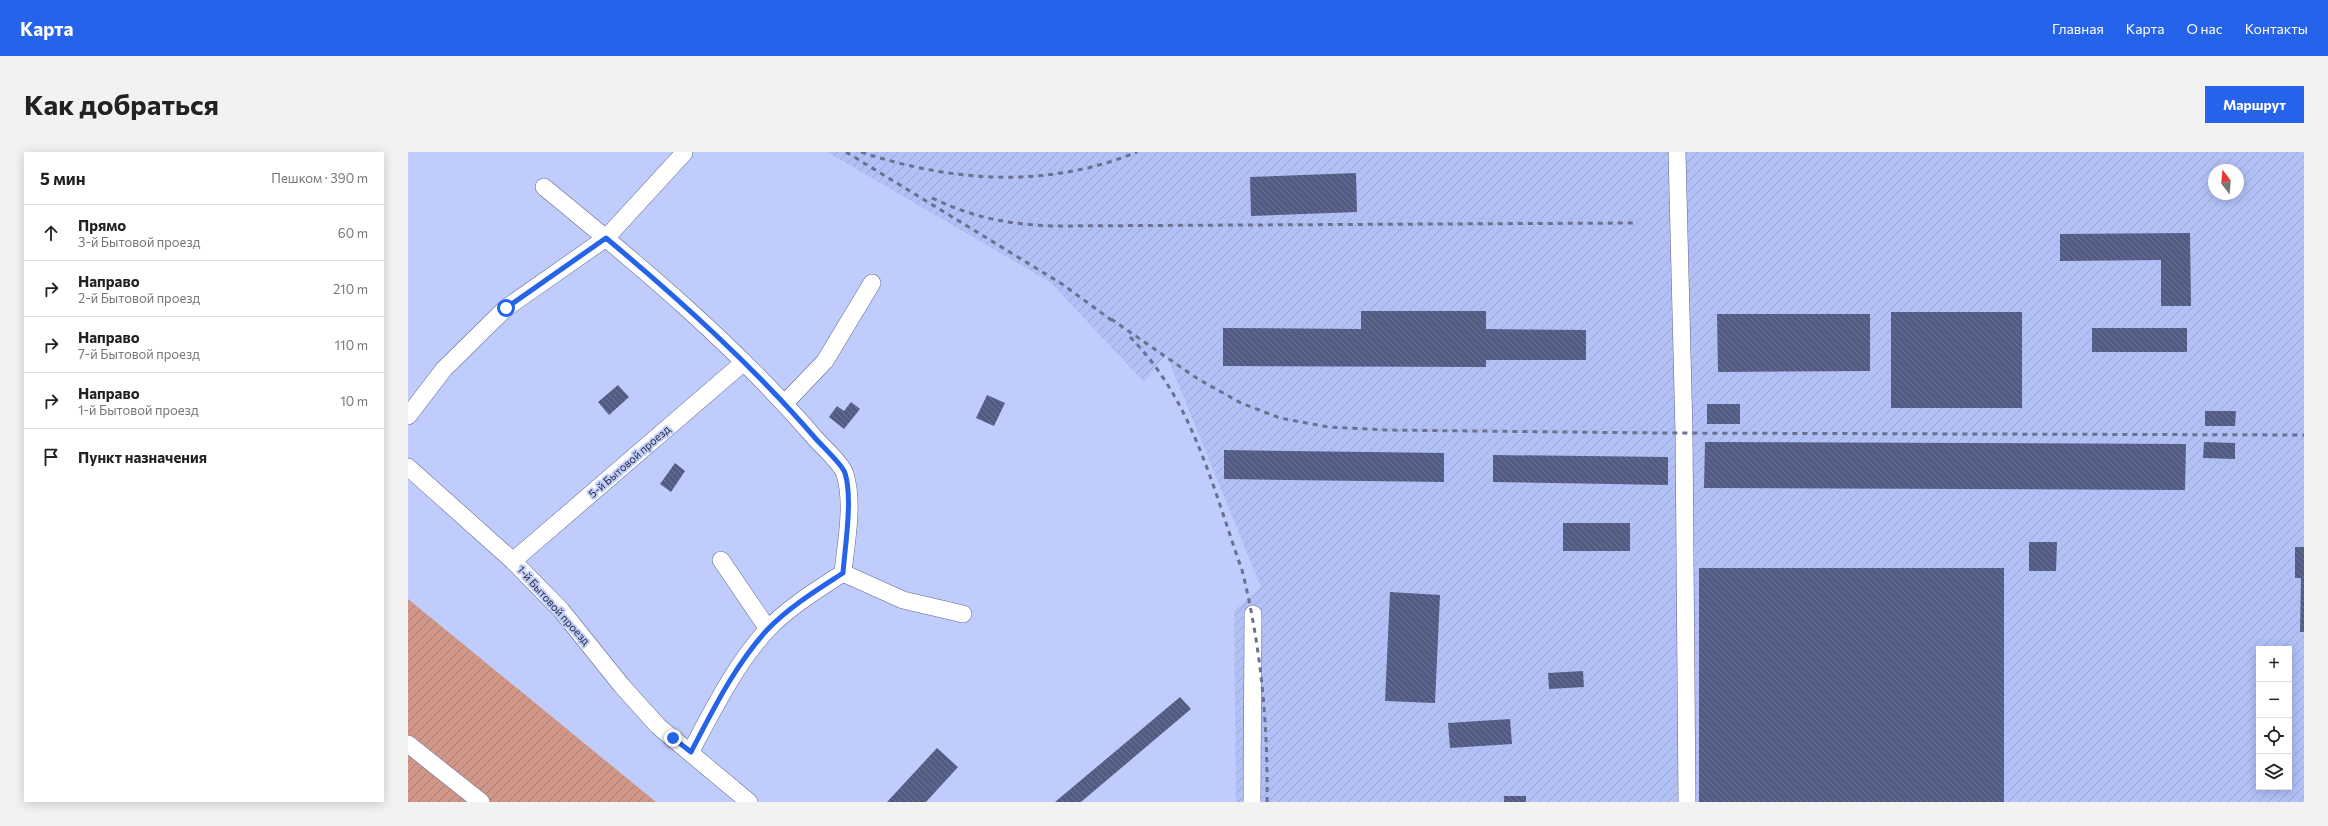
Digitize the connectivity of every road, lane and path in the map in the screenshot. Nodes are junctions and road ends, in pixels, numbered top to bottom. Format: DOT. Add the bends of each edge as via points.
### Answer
graph roads {
  1 [pos="1677,152"];
  2 [pos="684,153"];
  3 [pos="544,187"];
  4 [pos="606,238"];
  5 [pos="872,283"];
  6 [pos="744,362"];
  7 [pos="785,403"];
  8 [pos="408,416"];
  9 [pos="408,467"];
  10 [pos="720,560"];
  11 [pos="513,561"];
  12 [pos="843,573"];
  13 [pos="963,614"];
  14 [pos="1253,614"];
  15 [pos="768,630"];
  16 [pos="408,744"];
  17 [pos="691,752"];
  18 [pos="481,802"];
  19 [pos="749,802"];
  20 [pos="1252,802"];
  21 [pos="1687,802"];
  1 -- 21 [label="street" via="1684,433"];
  2 -- 4 [label="street"];
  3 -- 4 [label="street"];
  4 -- 6 [label="street" via="669,290"];
  4 -- 8 [label="street" via="506,308 444,369"];
  5 -- 7 [label="street" via="825,361"];
  6 -- 7 [label="street"];
  6 -- 11 [label="street, 5-й Бытовой проезд"];
  7 -- 12 [label="street" via="845,472 848,507"];
  9 -- 11 [label="street, 1-й Бытовой проезд"];
  10 -- 15 [label="street"];
  11 -- 17 [label="street, 1-й Бытовой проезд" via="577,628 622,686 658,726"];
  12 -- 13 [label="street" via="903,600"];
  12 -- 15 [label="street" via="804,598"];
  14 -- 20 [label="street"];
  15 -- 17 [label="street" via="739,666"];
  16 -- 18 [label="street"];
  17 -- 19 [label="street, 1-й Бытовой проезд"];
}
